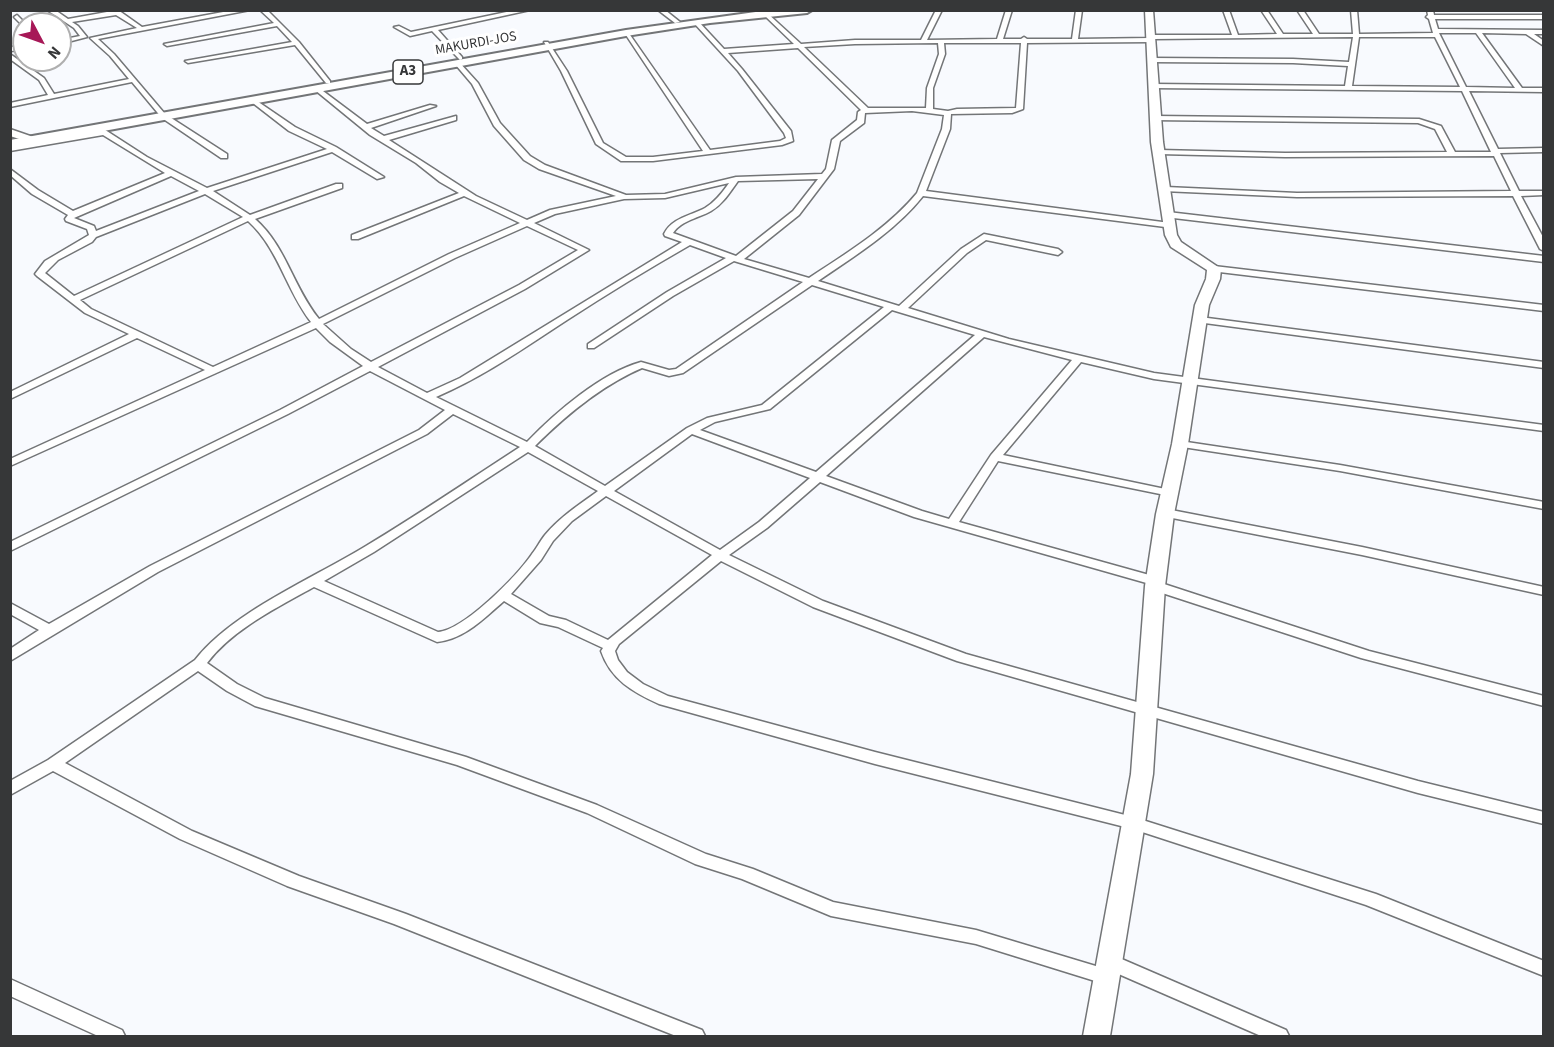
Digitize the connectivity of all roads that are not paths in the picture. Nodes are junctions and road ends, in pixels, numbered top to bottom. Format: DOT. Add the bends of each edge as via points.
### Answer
graph roads {
  1 [pos="130,10"];
  2 [pos="247,10"];
  3 [pos="263,10"];
  4 [pos="500,10"];
  5 [pos="527,10"];
  6 [pos="661,10"];
  7 [pos="807,10"];
  8 [pos="939,10"];
  9 [pos="1009,10"];
  10 [pos="1079,10"];
  11 [pos="1149,10"];
  12 [pos="1226,10"];
  13 [pos="1264,10"];
  14 [pos="1300,10"];
  15 [pos="1354,10"];
  16 [pos="771,12"];
  17 [pos="117,13"];
  18 [pos="182,14"];
  19 [pos="507,14"];
  20 [pos="1429,14"];
  21 [pos="1544,17"];
  22 [pos="72,20"];
  23 [pos="185,21"];
  24 [pos="676,22"];
  25 [pos="696,22"];
  26 [pos="72,24"];
  27 [pos="279,24"];
  28 [pos="398,27"];
  29 [pos="140,28"];
  30 [pos="433,29"];
  31 [pos="1478,32"];
  32 [pos="1528,32"];
  33 [pos="1544,32"];
  34 [pos="626,33"];
  35 [pos="1436,33"];
  36 [pos="1317,35"];
  37 [pos="1356,35"];
  38 [pos="1236,36"];
  39 [pos="1281,36"];
  40 [pos="1151,38"];
  41 [pos="1024,39"];
  42 [pos="1075,39"];
  43 [pos="72,40"];
  44 [pos="1000,40"];
  45 [pos="923,41"];
  46 [pos="941,41"];
  47 [pos="297,43"];
  48 [pos="798,44"];
  49 [pos="1544,44"];
  50 [pos="168,45"];
  51 [pos="548,45"];
  52 [pos="723,51"];
  53 [pos="10,56"];
  54 [pos="1151,60"];
  55 [pos="188,61"];
  56 [pos="459,61"];
  57 [pos="1352,64"];
  58 [pos="133,81"];
  59 [pos="323,86"];
  60 [pos="1153,86"];
  61 [pos="1348,88"];
  62 [pos="1463,89"];
  63 [pos="1519,89"];
  64 [pos="1543,90"];
  65 [pos="10,96"];
  66 [pos="52,96"];
  67 [pos="252,100"];
  68 [pos="27,101"];
  69 [pos="10,105"];
  70 [pos="432,106"];
  71 [pos="930,109"];
  72 [pos="866,110"];
  73 [pos="948,113"];
  74 [pos="164,114"];
  75 [pos="453,118"];
  76 [pos="1155,118"];
  77 [pos="366,128"];
  78 [pos="102,130"];
  79 [pos="10,132"];
  80 [pos="383,139"];
  81 [pos="33,140"];
  82 [pos="10,142"];
  83 [pos="10,149"];
  84 [pos="333,149"];
  85 [pos="1544,150"];
  86 [pos="707,151"];
  87 [pos="1495,152"];
  88 [pos="1159,153"];
  89 [pos="1452,153"];
  90 [pos="224,156"];
  91 [pos="10,171"];
  92 [pos="171,174"];
  93 [pos="825,176"];
  94 [pos="380,177"];
  95 [pos="736,179"];
  96 [pos="719,182"];
  97 [pos="339,186"];
  98 [pos="729,187"];
  99 [pos="1166,189"];
  100 [pos="206,191"];
  101 [pos="465,193"];
  102 [pos="921,193"];
  103 [pos="1517,193"];
  104 [pos="1544,193"];
  105 [pos="624,197"];
  106 [pos="72,214"];
  107 [pos="248,218"];
  108 [pos="1169,220"];
  109 [pos="525,223"];
  110 [pos="1540,234"];
  111 [pos="93,235"];
  112 [pos="355,237"];
  113 [pos="687,243"];
  114 [pos="1544,249"];
  115 [pos="1058,252"];
  116 [pos="735,258"];
  117 [pos="1544,259"];
  118 [pos="1214,268"];
  119 [pos="809,281"];
  120 [pos="72,300"];
  121 [pos="896,308"];
  122 [pos="1544,308"];
  123 [pos="1200,320"];
  124 [pos="318,323"];
  125 [pos="137,334"];
  126 [pos="982,334"];
  127 [pos="591,346"];
  128 [pos="1079,358"];
  129 [pos="1544,365"];
  130 [pos="369,366"];
  131 [pos="212,370"];
  132 [pos="1188,382"];
  133 [pos="10,396"];
  134 [pos="427,398"];
  135 [pos="452,410"];
  136 [pos="1544,428"];
  137 [pos="692,430"];
  138 [pos="1180,444"];
  139 [pos="528,447"];
  140 [pos="995,457"];
  141 [pos="10,463"];
  142 [pos="819,477"];
  143 [pos="607,490"];
  144 [pos="1170,494"];
  145 [pos="1544,506"];
  146 [pos="1166,513"];
  147 [pos="952,524"];
  148 [pos="10,547"];
  149 [pos="720,555"];
  150 [pos="315,582"];
  151 [pos="1155,584"];
  152 [pos="1544,591"];
  153 [pos="503,595"];
  154 [pos="10,607"];
  155 [pos="49,630"];
  156 [pos="610,646"];
  157 [pos="10,656"];
  158 [pos="200,663"];
  159 [pos="1544,701"];
  160 [pos="1147,709"];
  161 [pos="53,764"];
  162 [pos="10,789"];
  163 [pos="1544,818"];
  164 [pos="1132,823"];
  165 [pos="1109,969"];
  166 [pos="1544,969"];
  167 [pos="10,987"];
  168 [pos="1265,1032"];
  169 [pos="116,1036"];
  170 [pos="696,1036"];
  171 [pos="1096,1036"];
  172 [pos="1280,1036"];
  1 -- 17 [label="street"];
  2 -- 23 [label="street"];
  3 -- 27 [label="street"];
  4 -- 19 [label="street"];
  5 -- 19 [label="street"];
  6 -- 24 [label="street"];
  7 -- 16 [label="highway, MAKURDI-JOS / A3"];
  8 -- 45 [label="street"];
  9 -- 44 [label="street"];
  10 -- 42 [label="street"];
  11 -- 40 [label="street"];
  12 -- 38 [label="street"];
  13 -- 39 [label="street"];
  14 -- 36 [label="street"];
  15 -- 37 [label="street"];
  16 -- 24 [label="highway, MAKURDI-JOS / A3"];
  16 -- 25 [label="highway, MAKURDI-JOS / A3"];
  16 -- 48 [label="street"];
  17 -- 22 [label="street"];
  17 -- 29 [label="street"];
  18 -- 23 [label="street"];
  19 -- 30 [label="street"];
  20 -- 21 [label="street"];
  20 -- 35 [label="street"];
  23 -- 29 [label="street"];
  24 -- 51 [label="highway, MAKURDI-JOS / A3"];
  25 -- 34 [label="highway, MAKURDI-JOS / A3"];
  25 -- 52 [label="street"];
  26 -- 43 [label="street" via="84,37"];
  27 -- 47 [label="street"];
  27 -- 50 [label="street"];
  28 -- 30 [label="street" via="409,34"];
  29 -- 58 [label="street" via="92,39 112,55"];
  30 -- 56 [label="street"];
  31 -- 32 [label="street"];
  31 -- 35 [label="street"];
  31 -- 63 [label="street"];
  32 -- 33 [label="street"];
  32 -- 49 [label="street"];
  34 -- 51 [label="highway, MAKURDI-JOS / A3"];
  34 -- 86 [label="street"];
  35 -- 37 [label="street"];
  35 -- 62 [label="street"];
  36 -- 37 [label="street"];
  36 -- 39 [label="street"];
  37 -- 57 [label="street"];
  38 -- 39 [label="street"];
  38 -- 40 [label="street"];
  40 -- 42 [label="street"];
  40 -- 54 [label="street"];
  41 -- 42 [label="street"];
  41 -- 44 [label="street"];
  41 -- 73 [label="street" via="1019,109"];
  44 -- 46 [label="street"];
  45 -- 46 [label="street"];
  45 -- 48 [label="street"];
  46 -- 71 [label="street" via="942,54 930,88"];
  47 -- 55 [label="street"];
  47 -- 59 [label="street"];
  48 -- 52 [label="street"];
  48 -- 72 [label="street"];
  51 -- 56 [label="highway, MAKURDI-JOS / A3"];
  51 -- 86 [label="street" via="600,144 618,156 637,160"];
  52 -- 86 [label="street" via="791,136 782,143"];
  53 -- 66 [label="street" via="42,80"];
  54 -- 57 [label="street"];
  54 -- 60 [label="street"];
  56 -- 59 [label="highway, MAKURDI-JOS / A3"];
  56 -- 105 [label="street" via="497,124 527,158"];
  57 -- 61 [label="street"];
  58 -- 66 [label="street"];
  58 -- 74 [label="street"];
  59 -- 67 [label="highway, MAKURDI-JOS / A3"];
  59 -- 74 [label="highway, MAKURDI-JOS / A3"];
  59 -- 77 [label="street"];
  60 -- 61 [label="street"];
  60 -- 76 [label="street"];
  61 -- 62 [label="street"];
  62 -- 63 [label="street"];
  62 -- 87 [label="street"];
  63 -- 64 [label="street"];
  65 -- 68 [label="street"];
  66 -- 68 [label="street"];
  67 -- 74 [label="highway, MAKURDI-JOS / A3"];
  67 -- 84 [label="street" via="292,129"];
  68 -- 69 [label="street"];
  70 -- 77 [label="street"];
  71 -- 72 [label="street"];
  71 -- 73 [label="street"];
  72 -- 93 [label="street" via="861,121 836,140"];
  73 -- 102 [label="street" via="946,129"];
  74 -- 78 [label="highway, MAKURDI-JOS / A3"];
  74 -- 81 [label="highway, MAKURDI-JOS / A3"];
  74 -- 90 [label="street"];
  75 -- 80 [label="street"];
  76 -- 88 [label="street"];
  76 -- 89 [label="street" via="1419,121 1438,128"];
  77 -- 80 [label="street"];
  78 -- 81 [label="highway, MAKURDI-JOS / A3"];
  78 -- 92 [label="street"];
  79 -- 81 [label="street"];
  80 -- 101 [label="street"];
  81 -- 82 [label="highway, MAKURDI-JOS / A3"];
  81 -- 83 [label="street"];
  84 -- 94 [label="street"];
  84 -- 100 [label="street"];
  85 -- 87 [label="street"];
  87 -- 89 [label="street"];
  87 -- 103 [label="street"];
  88 -- 89 [label="street" via="1308,157"];
  88 -- 99 [label="street"];
  91 -- 106 [label="street" via="35,192"];
  92 -- 100 [label="street"];
  92 -- 106 [label="street"];
  93 -- 95 [label="street"];
  93 -- 116 [label="street" via="795,213"];
  95 -- 96 [label="street"];
  95 -- 98 [label="street"];
  96 -- 98 [label="street"];
  96 -- 105 [label="street" via="664,196"];
  97 -- 107 [label="street"];
  98 -- 113 [label="street" via="726,196 713,206 668,232"];
  99 -- 103 [label="street" via="1307,195"];
  99 -- 108 [label="street"];
  100 -- 107 [label="street"];
  100 -- 111 [label="street"];
  101 -- 109 [label="street"];
  101 -- 112 [label="street"];
  102 -- 108 [label="street"];
  102 -- 119 [label="street" via="877,236"];
  103 -- 104 [label="street"];
  103 -- 110 [label="street"];
  105 -- 109 [label="street" via="562,208"];
  106 -- 111 [label="street" via="69,219 91,228"];
  107 -- 120 [label="street"];
  107 -- 124 [label="street" via="273,243"];
  108 -- 117 [label="street"];
  108 -- 118 [label="street" via="1176,244"];
  109 -- 124 [label="street"];
  109 -- 130 [label="street" via="585,250 512,293"];
  110 -- 114 [label="street"];
  111 -- 120 [label="street" via="40,274"];
  113 -- 116 [label="street"];
  113 -- 134 [label="street" via="490,367"];
  115 -- 121 [label="street" via="984,237"];
  116 -- 119 [label="street"];
  116 -- 127 [label="street" via="670,294"];
  118 -- 122 [label="street"];
  118 -- 123 [label="street"];
  119 -- 121 [label="street"];
  119 -- 139 [label="street" via="677,372 641,365 624,373 547,427"];
  120 -- 125 [label="street"];
  121 -- 126 [label="street"];
  121 -- 137 [label="street" via="766,407 711,420"];
  123 -- 129 [label="street"];
  123 -- 132 [label="street"];
  124 -- 130 [label="street"];
  124 -- 131 [label="street"];
  125 -- 131 [label="street"];
  125 -- 133 [label="street"];
  126 -- 128 [label="street"];
  126 -- 142 [label="street"];
  128 -- 132 [label="street"];
  128 -- 140 [label="street"];
  130 -- 134 [label="street"];
  130 -- 148 [label="street" via="166,472"];
  131 -- 141 [label="street"];
  132 -- 136 [label="street"];
  132 -- 138 [label="street"];
  134 -- 135 [label="street"];
  135 -- 139 [label="street"];
  135 -- 155 [label="street" via="423,432 161,565"];
  137 -- 142 [label="street"];
  137 -- 143 [label="street"];
  138 -- 144 [label="street"];
  138 -- 145 [label="street" via="1340,468"];
  139 -- 143 [label="street"];
  139 -- 150 [label="street"];
  140 -- 144 [label="street"];
  140 -- 147 [label="street"];
  142 -- 147 [label="street"];
  142 -- 149 [label="street" via="763,525"];
  143 -- 149 [label="street"];
  143 -- 153 [label="street" via="568,518"];
  144 -- 146 [label="street"];
  146 -- 151 [label="street"];
  146 -- 152 [label="street"];
  147 -- 151 [label="street"];
  149 -- 156 [label="street"];
  149 -- 160 [label="street" via="818,604 876,627 962,658"];
  150 -- 153 [label="street" via="439,637 459,632"];
  150 -- 158 [label="street" via="218,642"];
  151 -- 159 [label="street" via="1366,655"];
  151 -- 160 [label="street"];
  153 -- 156 [label="street" via="545,620 561,623"];
  154 -- 155 [label="street"];
  155 -- 157 [label="street"];
  156 -- 164 [label="street" via="610,658 619,672 639,689 664,700"];
  158 -- 161 [label="street"];
  158 -- 165 [label="street" via="246,698 462,761 592,809 701,859 831,909 976,937"];
  160 -- 163 [label="street" via="1418,787"];
  160 -- 164 [label="street" via="1143,774"];
  161 -- 162 [label="street"];
  161 -- 170 [label="street" via="186,834 293,881"];
  164 -- 165 [label="street"];
  164 -- 166 [label="street" via="1371,899"];
  165 -- 168 [label="street"];
  165 -- 171 [label="street"];
  167 -- 169 [label="street"];
  168 -- 172 [label="street"];
}
